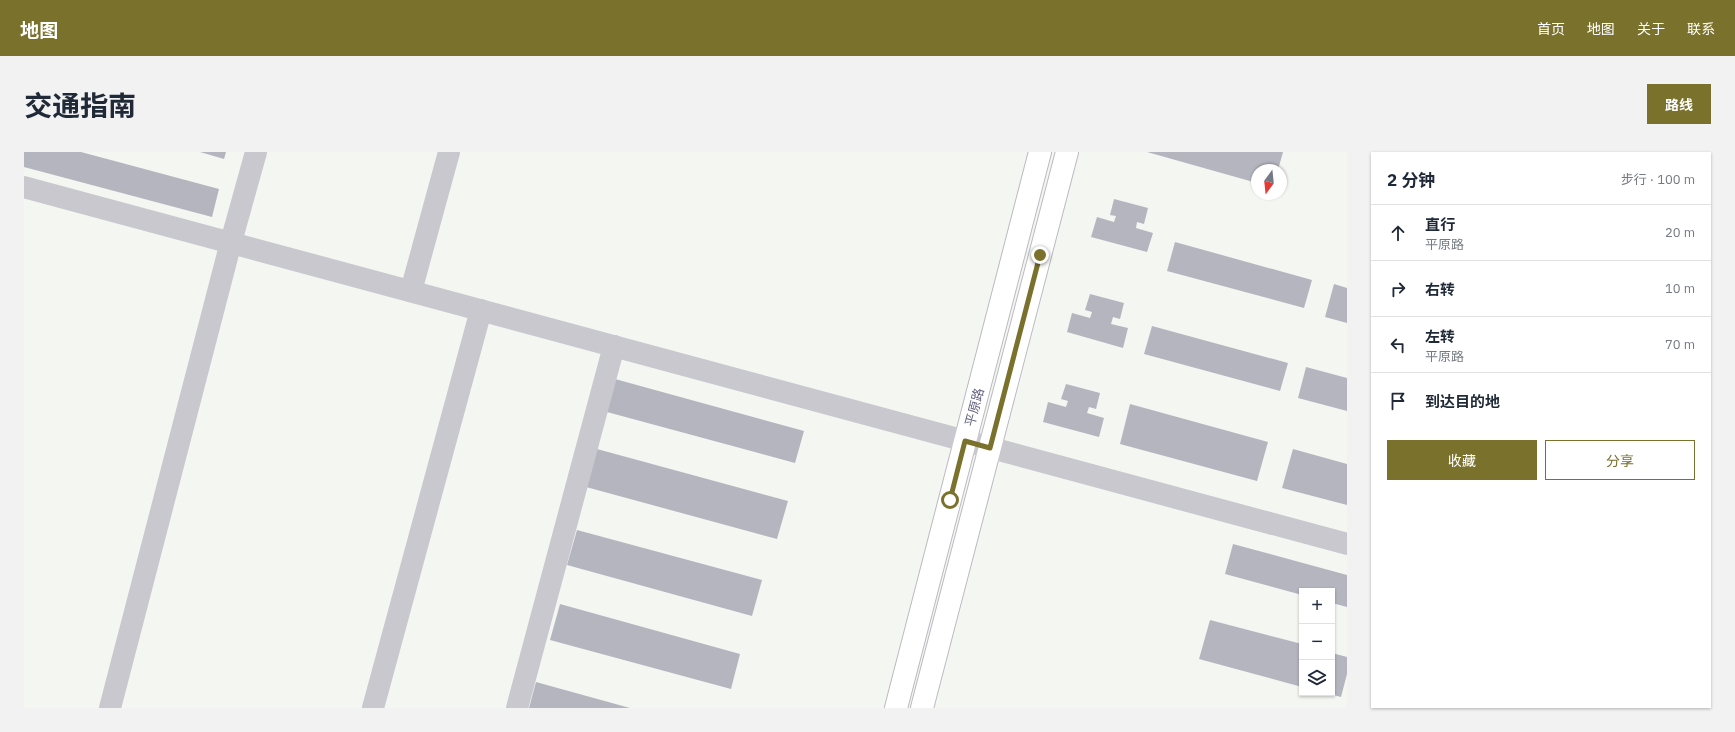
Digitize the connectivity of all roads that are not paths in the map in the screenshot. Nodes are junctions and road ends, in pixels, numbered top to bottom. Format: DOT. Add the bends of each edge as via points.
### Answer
graph roads {
  1 [pos="256,152"];
  2 [pos="449,152"];
  3 [pos="1040,152"];
  4 [pos="1067,152"];
  5 [pos="24,187"];
  6 [pos="231,242"];
  7 [pos="411,291"];
  8 [pos="481,310"];
  9 [pos="614,346"];
  10 [pos="965,441"];
  11 [pos="990,448"];
  12 [pos="1347,544"];
  13 [pos="110,708"];
  14 [pos="373,708"];
  15 [pos="517,708"];
  16 [pos="896,708"];
  17 [pos="922,708"];
  1 -- 6 [label="street"];
  2 -- 7 [label="street"];
  3 -- 10 [label="main road, 平原路"];
  4 -- 11 [label="main road, 平原路"];
  5 -- 6 [label="street"];
  6 -- 7 [label="street"];
  6 -- 13 [label="street"];
  7 -- 8 [label="street"];
  8 -- 9 [label="street"];
  8 -- 14 [label="street"];
  9 -- 10 [label="street"];
  9 -- 15 [label="street"];
  10 -- 11 [label="street"];
  10 -- 16 [label="main road, 平原路"];
  11 -- 12 [label="street"];
  11 -- 17 [label="main road, 平原路"];
}
